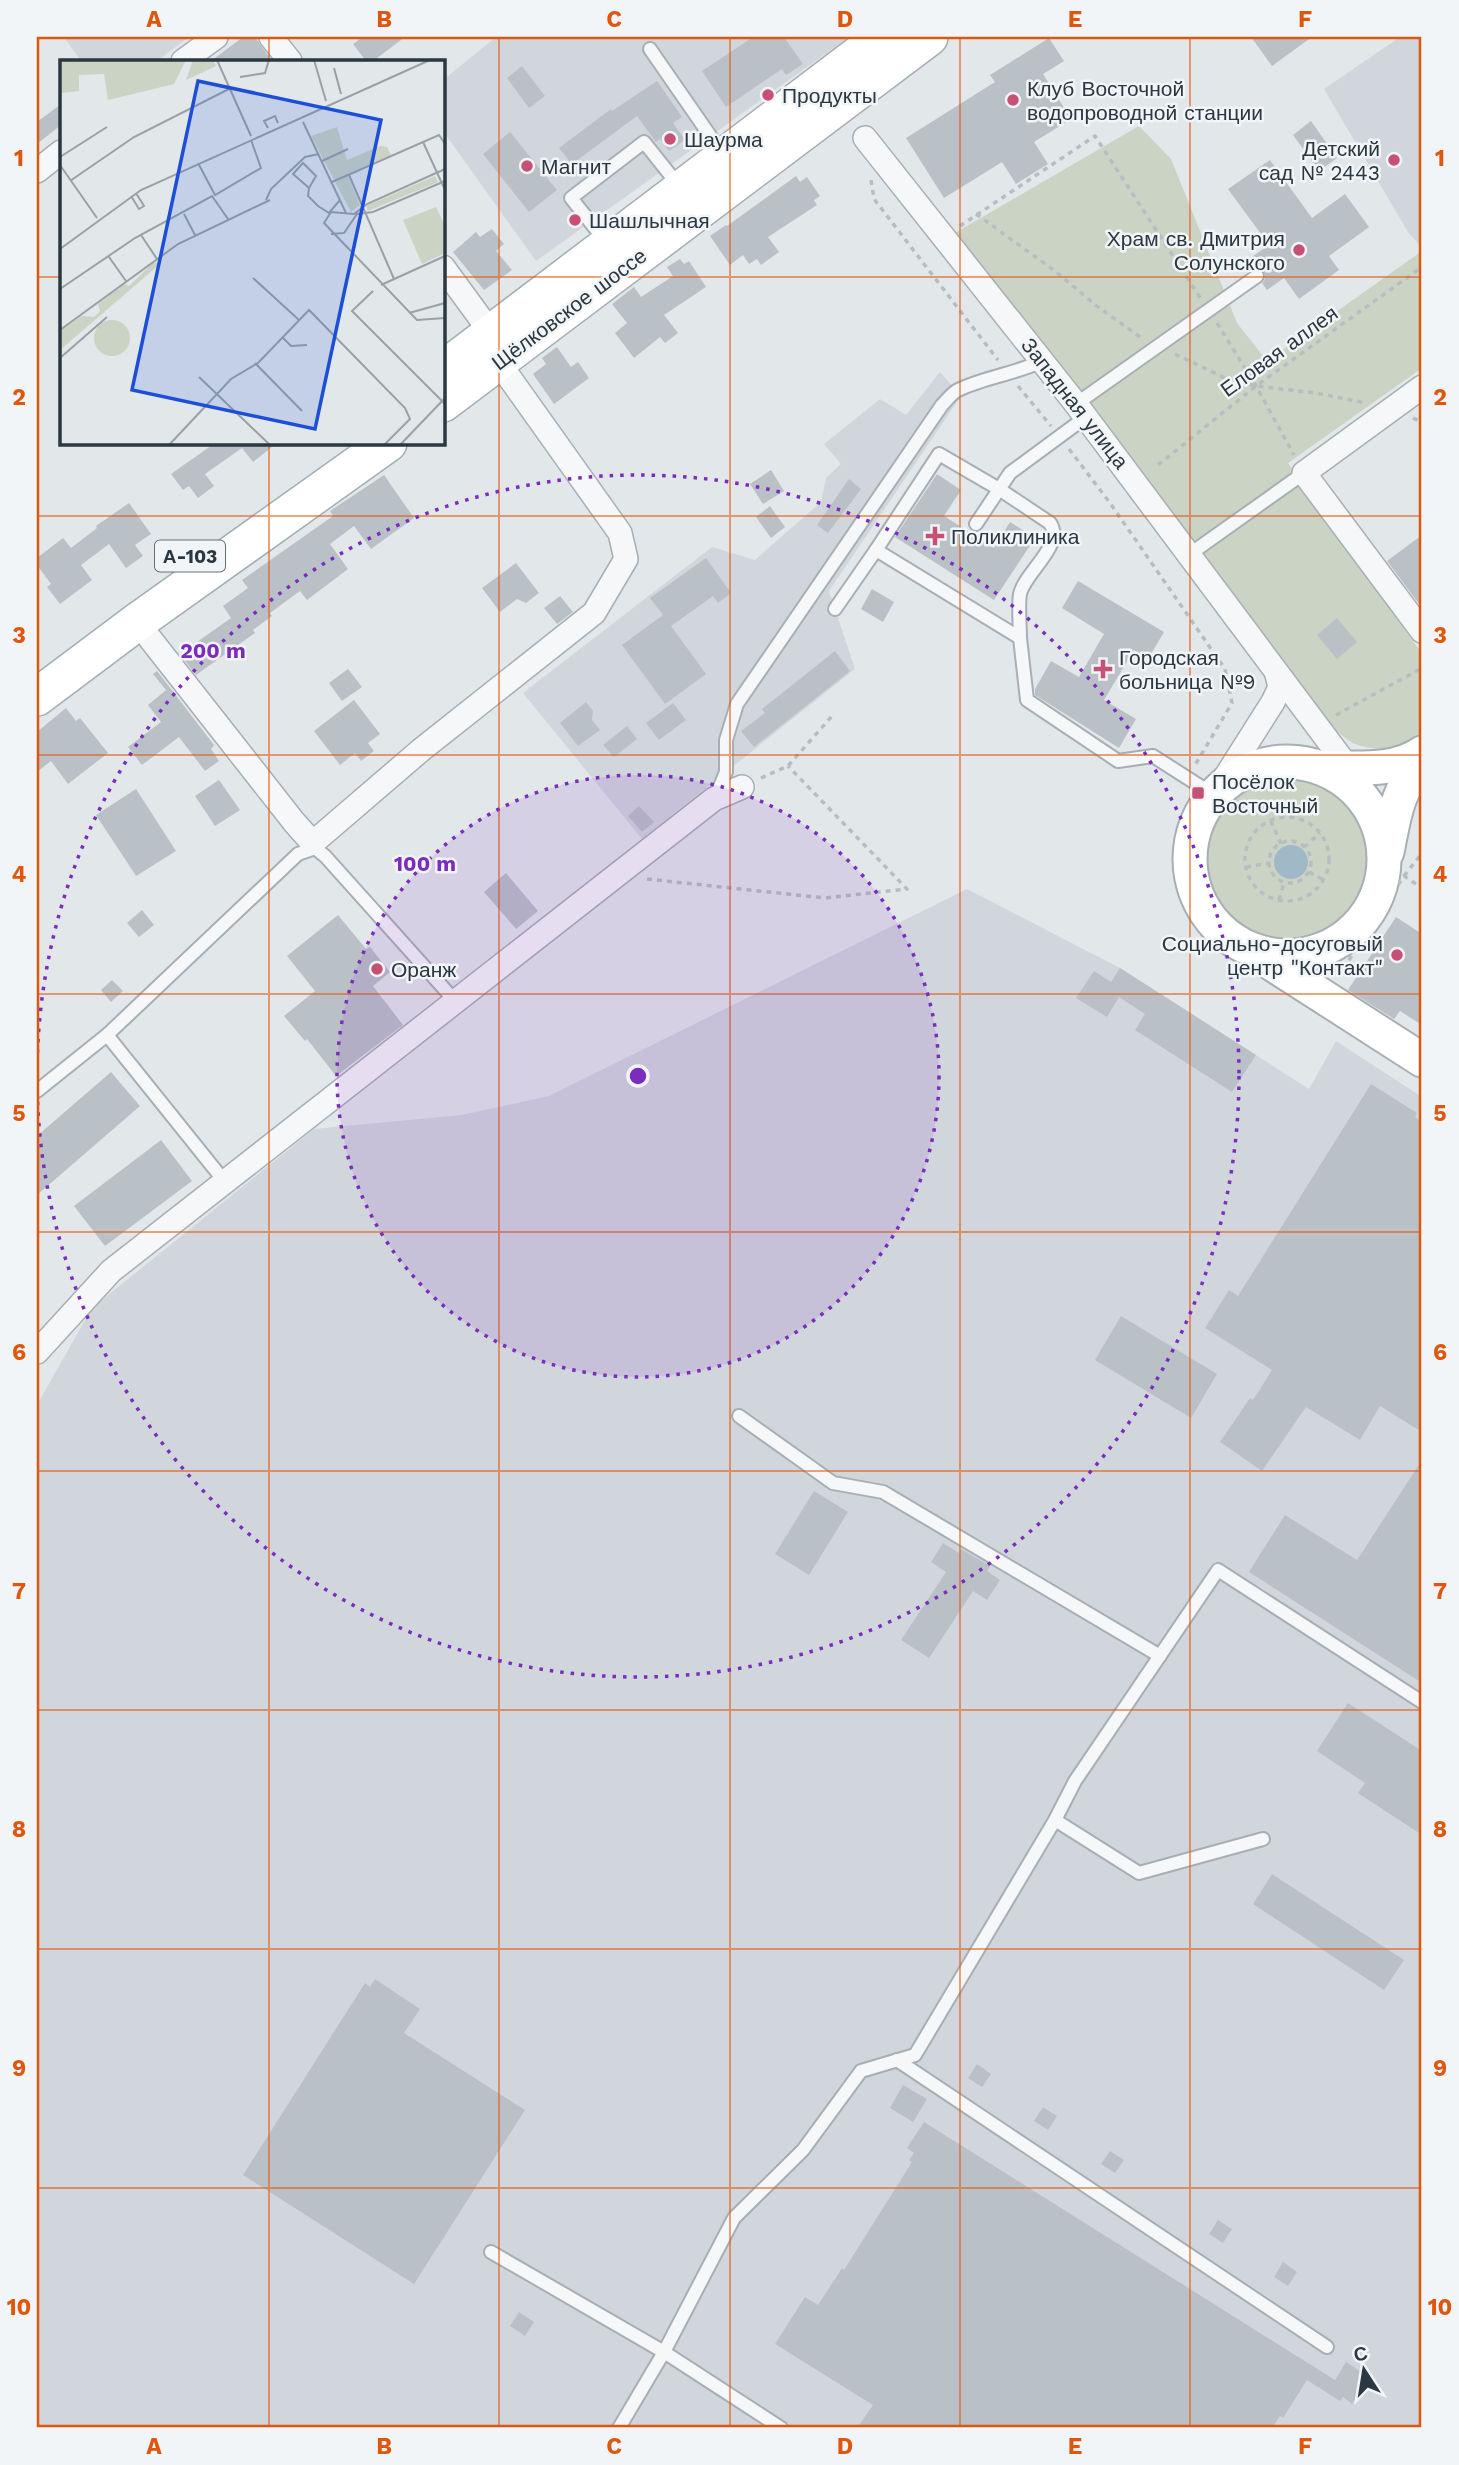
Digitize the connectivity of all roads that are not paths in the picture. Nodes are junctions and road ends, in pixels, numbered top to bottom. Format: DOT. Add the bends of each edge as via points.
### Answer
graph roads {
  1 [pos="216,37"];
  2 [pos="271,37"];
  3 [pos="882,37"];
  4 [pos="929,37"];
  5 [pos="650,50"];
  6 [pos="184,60"];
  7 [pos="289,60"];
  8 [pos="865,138"];
  9 [pos="60,153"];
  10 [pos="724,156"];
  11 [pos="37,171"];
  12 [pos="682,189"];
  13 [pos="608,245"];
  14 [pos="444,269"];
  15 [pos="1257,276"];
  16 [pos="495,348"];
  17 [pos="1042,361"];
  18 [pos="444,370"];
  19 [pos="1422,387"];
  20 [pos="444,402"];
  21 [pos="1081,410"];
  22 [pos="343,444"];
  23 [pos="387,444"];
  24 [pos="1304,474"];
  25 [pos="999,489"];
  26 [pos="976,524"];
  27 [pos="877,550"];
  28 [pos="1190,554"];
  29 [pos="835,609"];
  30 [pos="137,622"];
  31 [pos="1422,631"];
  32 [pos="1020,638"];
  33 [pos="37,671"];
  34 [pos="1277,674"];
  35 [pos="37,697"];
  36 [pos="1422,753"];
  37 [pos="1422,765"];
  38 [pos="1335,768"];
  39 [pos="742,787"];
  40 [pos="1201,787"];
  41 [pos="714,799"];
  42 [pos="1394,872"];
  43 [pos="1358,925"];
  44 [pos="1243,945"];
  45 [pos="1323,995"];
  46 [pos="456,1002"];
  47 [pos="107,1035"];
  48 [pos="1422,1060"];
  49 [pos="37,1091"];
  50 [pos="225,1182"];
  51 [pos="37,1352"];
  52 [pos="739,1416"];
  53 [pos="1160,1656"];
  54 [pos="1422,1702"];
  55 [pos="1055,1820"];
  56 [pos="1263,1839"];
  57 [pos="897,2060"];
  58 [pos="491,2252"];
  59 [pos="1327,2347"];
  60 [pos="664,2352"];
  61 [pos="619,2428"];
  62 [pos="781,2428"];
  1 -- 6 [label="street"];
  2 -- 7 [label="street"];
  3 -- 10 [label="main road, Щёлковское шоссе"];
  4 -- 16 [label="main road, Щёлковское шоссе"];
  5 -- 10 [label="lane"];
  8 -- 17 [label="street, Западная улица"];
  9 -- 11 [label="street"];
  10 -- 12 [label="main road, Щёлковское шоссе"];
  12 -- 13 [label="main road, Щёлковское шоссе"];
  12 -- 13 [label="lane" via="644,142 571,198"];
  13 -- 16 [label="main road, Щёлковское шоссе"];
  14 -- 16 [label="street"];
  15 -- 21 [label="lane"];
  16 -- 18 [label="main road, Щёлковское шоссе"];
  16 -- 20 [label="main road, Щёлковское шоссе"];
  16 -- 30 [label="street" via="620,533 626,559 594,613 315,841 294,822"];
  17 -- 21 [label="street, Западная улица"];
  17 -- 41 [label="lane" via="956,391 942,405 737,704 726,740 726,772"];
  19 -- 24 [label="street"];
  21 -- 25 [label="lane" via="1059,437 1010,473"];
  21 -- 28 [label="street, Западная улица"];
  22 -- 33 [label="main road, А-103"];
  23 -- 30 [label="main road, А-103"];
  24 -- 28 [label="lane"];
  24 -- 31 [label="street"];
  25 -- 26 [label="lane"];
  25 -- 27 [label="lane" via="939,454"];
  25 -- 32 [label="lane" via="1050,523 1055,533 1020,592"];
  27 -- 29 [label="lane"];
  27 -- 32 [label="lane"];
  28 -- 34 [label="street, Западная улица"];
  30 -- 35 [label="main road, А-103"];
  32 -- 40 [label="lane" via="1027,700 1118,761 1153,756"];
  34 -- 38 [label="street, Западная улица"];
  34 -- 40 [label="street" via="1280,687 1273,702"];
  36 -- 38 [label="street" via="1386,767"];
  37 -- 42 [label="street" via="1404,788 1394,818"];
  38 -- 40 [label="street" via="1294,762 1266,764"];
  38 -- 42 [label="street" via="1374,816"];
  39 -- 41 [label="street"];
  40 -- 44 [label="street" via="1201,813 1190,853 1192,881 1210,919"];
  41 -- 46 [label="street"];
  42 -- 43 [label="street"];
  43 -- 44 [label="street" via="1336,943 1311,953 1276,955"];
  43 -- 45 [label="street" via="1332,965"];
  44 -- 45 [label="street"];
  45 -- 48 [label="street"];
  46 -- 47 [label="lane" via="315,848 298,854"];
  46 -- 50 [label="street"];
  47 -- 49 [label="lane"];
  47 -- 50 [label="lane"];
  50 -- 51 [label="street" via="111,1271"];
  52 -- 53 [label="lane" via="833,1483 883,1492"];
  53 -- 54 [label="lane" via="1219,1570"];
  53 -- 55 [label="lane" via="1075,1781"];
  55 -- 56 [label="lane" via="1139,1872"];
  55 -- 57 [label="lane" via="915,2055"];
  57 -- 59 [label="lane"];
  57 -- 60 [label="lane" via="861,2071 803,2150 734,2218"];
  58 -- 60 [label="lane"];
  60 -- 61 [label="lane"];
  60 -- 62 [label="lane"];
}
